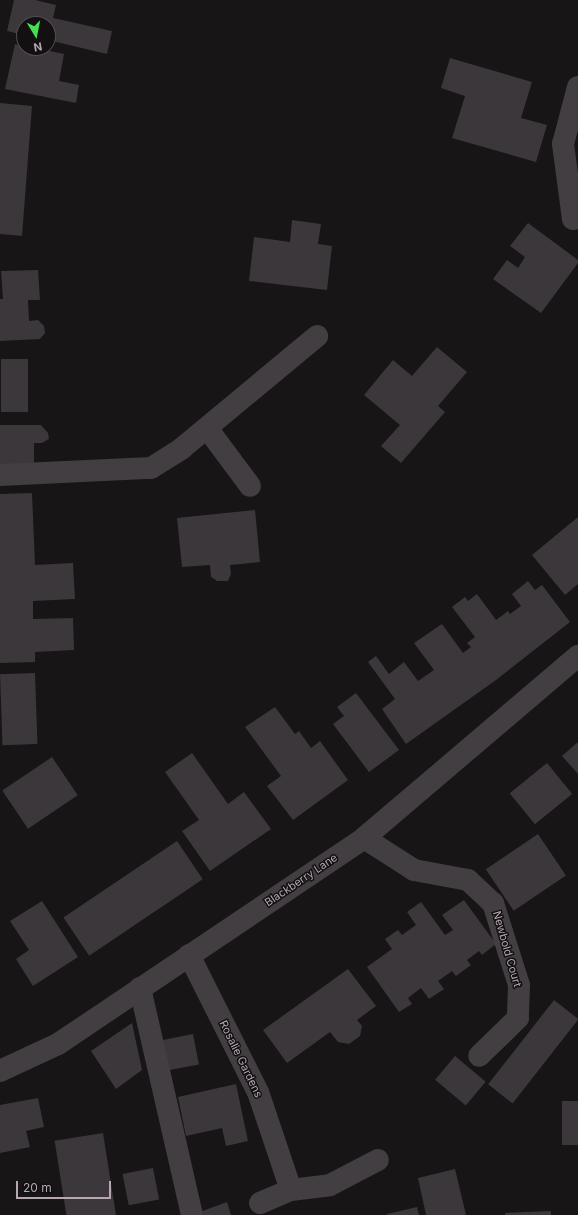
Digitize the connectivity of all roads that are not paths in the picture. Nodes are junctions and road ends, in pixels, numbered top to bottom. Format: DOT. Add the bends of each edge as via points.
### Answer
graph roads {
  1 [pos="578,87"];
  2 [pos="573,219"];
  3 [pos="317,336"];
  4 [pos="207,428"];
  5 [pos="0,475"];
  6 [pos="250,486"];
  7 [pos="578,656"];
  8 [pos="364,838"];
  9 [pos="189,955"];
  10 [pos="140,988"];
  11 [pos="479,1056"];
  12 [pos="0,1071"];
  13 [pos="378,1160"];
  14 [pos="291,1190"];
  15 [pos="260,1203"];
  16 [pos="192,1215"];
  1 -- 2 [label="street" via="564,144"];
  3 -- 4 [label="street"];
  4 -- 5 [label="street" via="151,468"];
  4 -- 6 [label="street"];
  7 -- 8 [label="street, Blackberry Lane"];
  8 -- 9 [label="street, Blackberry Lane"];
  8 -- 11 [label="street, Newbold Court" via="414,870 468,880 493,903 519,985 518,1018"];
  9 -- 10 [label="street, Blackberry Lane"];
  9 -- 14 [label="street, Rosalie Gardens" via="258,1092"];
  10 -- 12 [label="street, Blackberry Lane" via="58,1044"];
  10 -- 16 [label="street"];
  13 -- 14 [label="street" via="330,1185"];
  14 -- 15 [label="street"];
}
